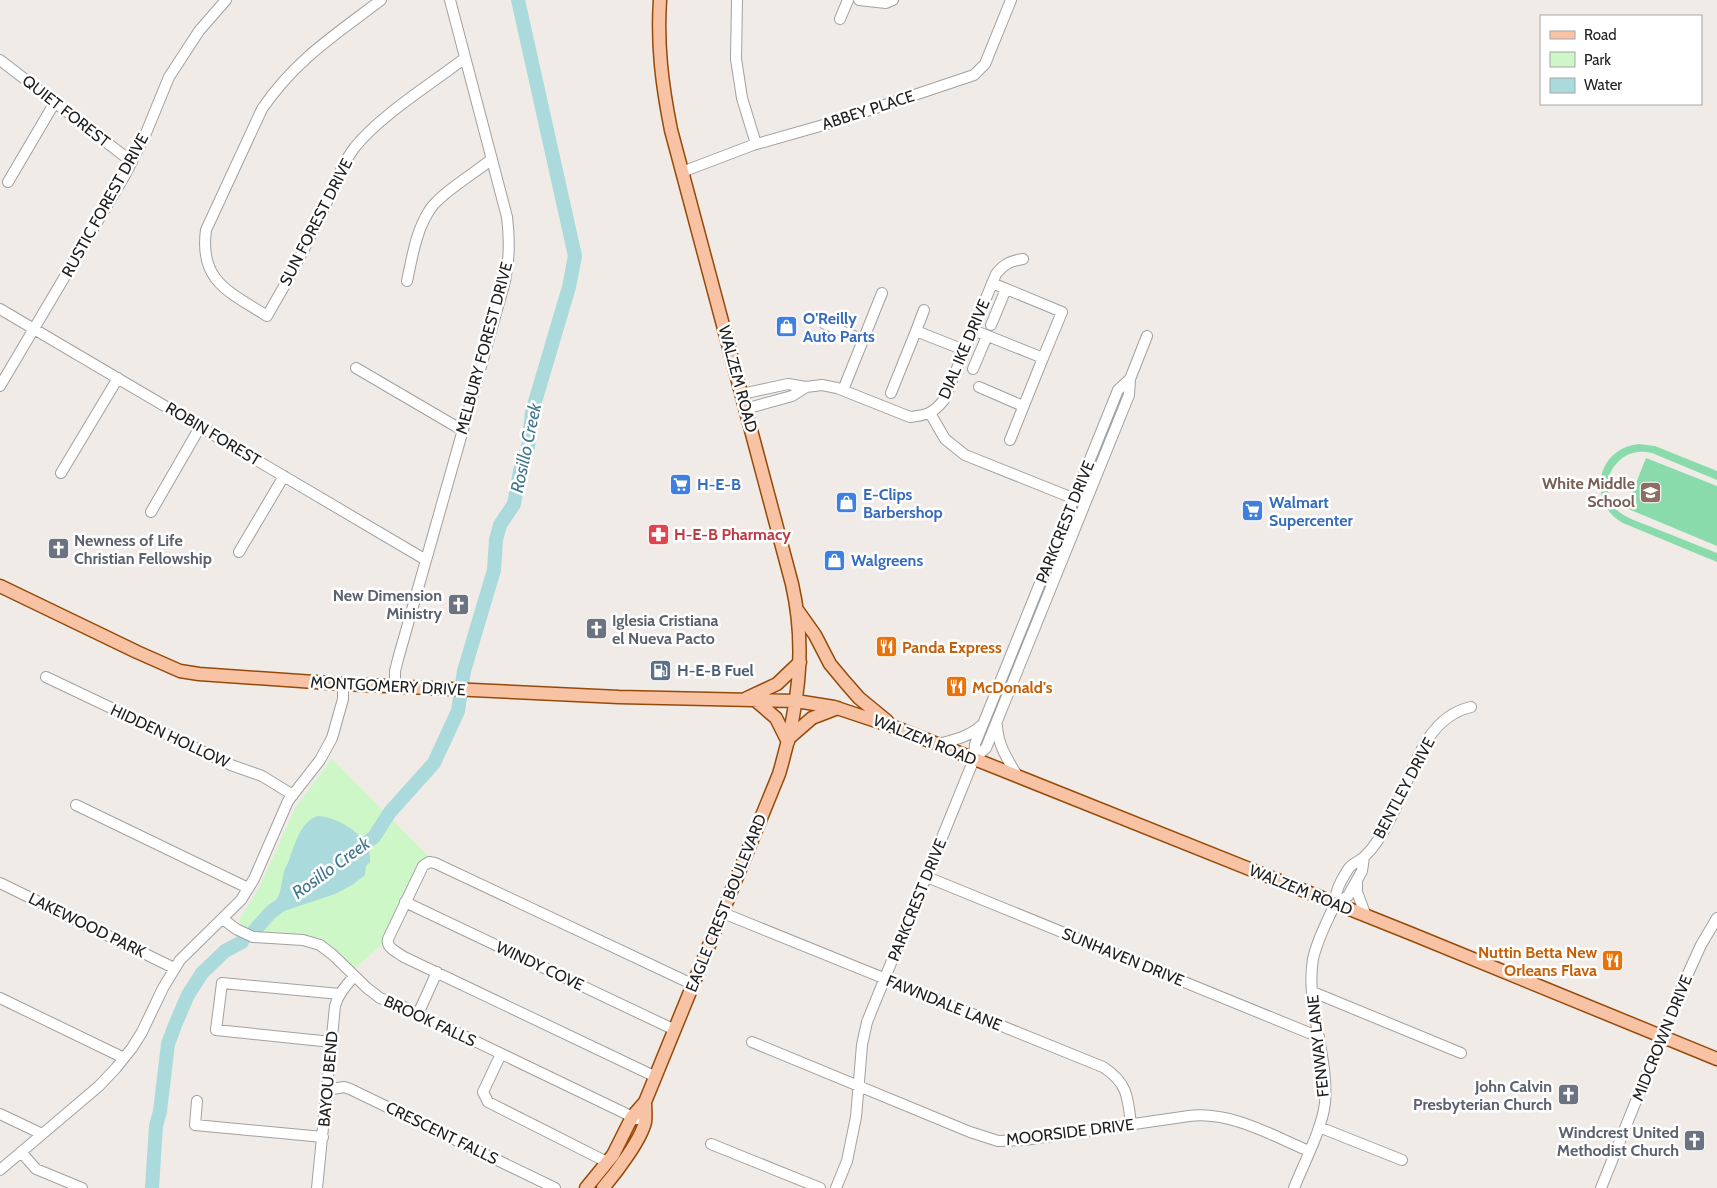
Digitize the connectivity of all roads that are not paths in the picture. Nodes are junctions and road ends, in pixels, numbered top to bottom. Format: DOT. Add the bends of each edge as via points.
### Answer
graph roads {
  1 [pos="226,0"];
  2 [pos="382,0"];
  3 [pos="450,0"];
  4 [pos="660,0"];
  5 [pos="737,0"];
  6 [pos="848,0"];
  7 [pos="858,0"];
  8 [pos="892,0"];
  9 [pos="1011,0"];
  10 [pos="840,19"];
  11 [pos="465,58"];
  12 [pos="0,60"];
  13 [pos="55,102"];
  14 [pos="756,144"];
  15 [pos="492,160"];
  16 [pos="132,162"];
  17 [pos="682,172"];
  18 [pos="8,182"];
  19 [pos="1023,259"];
  20 [pos="407,281"];
  21 [pos="992,283"];
  22 [pos="1006,289"];
  23 [pos="882,293"];
  24 [pos="0,309"];
  25 [pos="924,310"];
  26 [pos="825,324"];
  27 [pos="991,325"];
  28 [pos="34,329"];
  29 [pos="973,330"];
  30 [pos="916,331"];
  31 [pos="987,336"];
  32 [pos="1147,336"];
  33 [pos="864,340"];
  34 [pos="964,350"];
  35 [pos="1042,358"];
  36 [pos="356,368"];
  37 [pos="973,369"];
  38 [pos="118,378"];
  39 [pos="1130,379"];
  40 [pos="0,386"];
  41 [pos="806,387"];
  42 [pos="978,387"];
  43 [pos="843,390"];
  44 [pos="1118,390"];
  45 [pos="891,392"];
  46 [pos="742,394"];
  47 [pos="1130,395"];
  48 [pos="1023,406"];
  49 [pos="745,409"];
  50 [pos="930,413"];
  51 [pos="200,427"];
  52 [pos="462,430"];
  53 [pos="1010,440"];
  54 [pos="62,473"];
  55 [pos="284,476"];
  56 [pos="1074,499"];
  57 [pos="1085,503"];
  58 [pos="150,512"];
  59 [pos="239,552"];
  60 [pos="426,560"];
  61 [pos="0,586"];
  62 [pos="798,611"];
  63 [pos="800,662"];
  64 [pos="46,677"];
  65 [pos="344,684"];
  66 [pos="395,686"];
  67 [pos="750,700"];
  68 [pos="796,701"];
  69 [pos="1472,707"];
  70 [pos="838,708"];
  71 [pos="997,721"];
  72 [pos="983,725"];
  73 [pos="897,728"];
  74 [pos="789,740"];
  75 [pos="936,744"];
  76 [pos="974,759"];
  77 [pos="1018,777"];
  78 [pos="293,794"];
  79 [pos="76,805"];
  80 [pos="1364,857"];
  81 [pos="927,877"];
  82 [pos="1358,878"];
  83 [pos="0,883"];
  84 [pos="248,888"];
  85 [pos="405,902"];
  86 [pos="1335,904"];
  87 [pos="723,913"];
  88 [pos="1366,916"];
  89 [pos="1717,918"];
  90 [pos="223,919"];
  91 [pos="174,968"];
  92 [pos="437,972"];
  93 [pos="354,976"];
  94 [pos="885,979"];
  95 [pos="694,985"];
  96 [pos="1312,992"];
  97 [pos="340,994"];
  98 [pos="0,998"];
  99 [pos="418,1014"];
  100 [pos="675,1030"];
  101 [pos="1662,1036"];
  102 [pos="1319,1037"];
  103 [pos="332,1042"];
  104 [pos="752,1042"];
  105 [pos="1461,1052"];
  106 [pos="501,1054"];
  107 [pos="124,1058"];
  108 [pos="1717,1059"];
  109 [pos="656,1077"];
  110 [pos="859,1085"];
  111 [pos="327,1090"];
  112 [pos="197,1101"];
  113 [pos="645,1102"];
  114 [pos="0,1114"];
  115 [pos="632,1117"];
  116 [pos="645,1122"];
  117 [pos="1131,1124"];
  118 [pos="1319,1127"];
  119 [pos="42,1134"];
  120 [pos="323,1138"];
  121 [pos="711,1144"];
  122 [pos="21,1152"];
  123 [pos="1309,1152"];
  124 [pos="1402,1160"];
  125 [pos="607,1162"];
  126 [pos="0,1170"];
  127 [pos="82,1188"];
  128 [pos="317,1188"];
  129 [pos="555,1188"];
  130 [pos="586,1188"];
  131 [pos="603,1188"];
  132 [pos="820,1188"];
  133 [pos="836,1188"];
  134 [pos="1294,1188"];
  135 [pos="1601,1188"];
  1 -- 16 [label="street, RUSTIC FOREST DRIVE" via="199,31 169,77"];
  2 -- 11 [label="street, SUN FOREST DRIVE" via="310,53 274,91 262,109 209,221 205,251 209,268 218,283 267,316 299,261 341,170 356,147 387,116"];
  3 -- 11 [label="street, MELBURY FOREST DRIVE"];
  4 -- 17 [label="main road, WALZEM ROAD" via="659,54 663,89"];
  5 -- 14 [label="street" via="736,59 742,98"];
  6 -- 10 [label="street"];
  7 -- 8 [label="street" via="886,3"];
  9 -- 14 [label="street, ABBEY PLACE" via="985,64 974,75 834,122"];
  11 -- 15 [label="street, MELBURY FOREST DRIVE"];
  12 -- 13 [label="street, QUIET FOREST"];
  13 -- 16 [label="street, QUIET FOREST"];
  13 -- 18 [label="street"];
  14 -- 17 [label="street, ABBEY PLACE"];
  15 -- 20 [label="street" via="428,211"];
  15 -- 52 [label="street, MELBURY FOREST DRIVE" via="507,217 510,256"];
  16 -- 28 [label="street, RUSTIC FOREST DRIVE"];
  17 -- 46 [label="main road, WALZEM ROAD"];
  19 -- 21 [label="street, DIAL IKE DRIVE" via="1010,261 1001,267"];
  21 -- 22 [label="street"];
  21 -- 29 [label="street, DIAL IKE DRIVE"];
  22 -- 27 [label="street"];
  22 -- 35 [label="street" via="1062,312"];
  23 -- 33 [label="street"];
  24 -- 28 [label="street, ROBIN FOREST"];
  25 -- 30 [label="street"];
  26 -- 33 [label="street"];
  28 -- 38 [label="street, ROBIN FOREST"];
  28 -- 40 [label="street, RUSTIC FOREST DRIVE"];
  29 -- 31 [label="street"];
  29 -- 34 [label="street, DIAL IKE DRIVE"];
  30 -- 34 [label="street"];
  30 -- 45 [label="street"];
  31 -- 35 [label="street"];
  31 -- 37 [label="street"];
  32 -- 39 [label="street, PARKCREST DRIVE"];
  33 -- 43 [label="street"];
  34 -- 50 [label="street, DIAL IKE DRIVE" via="944,400"];
  35 -- 48 [label="street"];
  36 -- 52 [label="street"];
  38 -- 51 [label="street, ROBIN FOREST"];
  38 -- 54 [label="street"];
  39 -- 44 [label="street, PARKCREST DRIVE"];
  39 -- 47 [label="street, PARKCREST DRIVE"];
  41 -- 43 [label="street, DIAL IKE DRIVE"];
  41 -- 46 [label="street, DIAL IKE DRIVE" via="788,384"];
  41 -- 49 [label="street, DIAL IKE DRIVE" via="792,396"];
  42 -- 48 [label="street"];
  43 -- 50 [label="street, DIAL IKE DRIVE" via="910,417"];
  44 -- 47 [label="street"];
  44 -- 56 [label="street, PARKCREST DRIVE"];
  46 -- 49 [label="main road, WALZEM ROAD"];
  47 -- 57 [label="street, PARKCREST DRIVE"];
  48 -- 53 [label="street"];
  49 -- 62 [label="main road, WALZEM ROAD"];
  50 -- 56 [label="street" via="945,439 965,455"];
  51 -- 55 [label="street, ROBIN FOREST"];
  51 -- 58 [label="street"];
  52 -- 60 [label="street, MELBURY FOREST DRIVE"];
  55 -- 59 [label="street"];
  55 -- 60 [label="street, ROBIN FOREST"];
  56 -- 57 [label="street"];
  56 -- 72 [label="street, PARKCREST DRIVE"];
  57 -- 71 [label="street, PARKCREST DRIVE"];
  60 -- 66 [label="street, MELBURY FOREST DRIVE" via="395,671"];
  61 -- 65 [label="main road, MONTGOMERY DRIVE" via="180,671"];
  62 -- 63 [label="main road, WALZEM ROAD"];
  62 -- 73 [label="main road" via="844,682"];
  63 -- 67 [label="main road" via="777,684"];
  63 -- 68 [label="main road, WALZEM ROAD"];
  64 -- 78 [label="street, HIDDEN HOLLOW" via="231,765 262,776"];
  65 -- 66 [label="main road, MONTGOMERY DRIVE"];
  65 -- 78 [label="street" via="332,738 320,760"];
  66 -- 67 [label="main road, MONTGOMERY DRIVE" via="660,699"];
  67 -- 68 [label="main road, MONTGOMERY DRIVE"];
  67 -- 74 [label="main road" via="776,718"];
  68 -- 70 [label="main road, WALZEM ROAD"];
  68 -- 74 [label="main road, EAGLE CREST BOULEVARD"];
  69 -- 80 [label="street, BENTLEY DRIVE" via="1455,713 1426,743 1391,818"];
  70 -- 73 [label="main road, WALZEM ROAD"];
  70 -- 74 [label="main road" via="812,718"];
  71 -- 76 [label="street, PARKCREST DRIVE" via="986,748"];
  71 -- 77 [label="street, PARKCREST DRIVE" via="1000,747"];
  72 -- 75 [label="street" via="965,737"];
  72 -- 76 [label="street, PARKCREST DRIVE" via="975,744"];
  73 -- 75 [label="main road, WALZEM ROAD"];
  74 -- 87 [label="main road, EAGLE CREST BOULEVARD" via="779,774"];
  75 -- 76 [label="main road, WALZEM ROAD"];
  76 -- 77 [label="main road, WALZEM ROAD"];
  76 -- 81 [label="street, PARKCREST DRIVE"];
  77 -- 86 [label="main road, WALZEM ROAD"];
  78 -- 84 [label="street"];
  79 -- 84 [label="street"];
  80 -- 82 [label="street, BENTLEY DRIVE"];
  80 -- 86 [label="street, BENTLEY DRIVE" via="1350,866 1337,891"];
  81 -- 94 [label="street, PARKCREST DRIVE"];
  81 -- 102 [label="street, SUNHAVEN DRIVE"];
  82 -- 86 [label="street, BENTLEY DRIVE" via="1348,896"];
  82 -- 88 [label="street, BENTLEY DRIVE" via="1357,892"];
  83 -- 91 [label="street, LAKEWOOD PARK"];
  84 -- 90 [label="street"];
  85 -- 92 [label="street" via="387,943 404,957"];
  85 -- 95 [label="street" via="424,866 429,862 435,863"];
  85 -- 100 [label="street, WINDY COVE"];
  86 -- 88 [label="main road, WALZEM ROAD"];
  86 -- 96 [label="street, FENWAY LANE" via="1318,942 1312,969"];
  87 -- 94 [label="street, FAWNDALE LANE"];
  87 -- 95 [label="main road, EAGLE CREST BOULEVARD"];
  88 -- 101 [label="main road, WALZEM ROAD"];
  89 -- 101 [label="street, MIDCROWN DRIVE" via="1701,945"];
  90 -- 91 [label="street"];
  90 -- 93 [label="street, BROOK FALLS" via="253,937 303,940 320,946 333,954"];
  91 -- 107 [label="street" via="142,1032"];
  92 -- 99 [label="street"];
  92 -- 109 [label="street"];
  93 -- 97 [label="street, BAYOU BEND"];
  93 -- 99 [label="street, BROOK FALLS" via="380,998"];
  94 -- 110 [label="street, PARKCREST DRIVE" via="867,1022"];
  94 -- 117 [label="street, FAWNDALE LANE" via="1103,1067 1120,1081 1127,1093"];
  95 -- 100 [label="main road, EAGLE CREST BOULEVARD"];
  96 -- 102 [label="street, FENWAY LANE"];
  96 -- 105 [label="street"];
  97 -- 103 [label="street, BAYOU BEND" via="335,1006"];
  97 -- 103 [label="street" via="222,982 216,1030"];
  98 -- 107 [label="street"];
  99 -- 106 [label="street, BROOK FALLS"];
  100 -- 109 [label="main road, EAGLE CREST BOULEVARD"];
  101 -- 108 [label="main road, WALZEM ROAD"];
  101 -- 135 [label="street, MIDCROWN DRIVE"];
  102 -- 118 [label="street, FENWAY LANE" via="1325,1092"];
  103 -- 111 [label="street, BAYOU BEND"];
  104 -- 110 [label="street, MOORSIDE DRIVE"];
  106 -- 115 [label="street, BROOK FALLS"];
  106 -- 125 [label="street" via="483,1092 488,1102"];
  107 -- 119 [label="street" via="99,1086"];
  109 -- 113 [label="main road, EAGLE CREST BOULEVARD"];
  110 -- 117 [label="street, MOORSIDE DRIVE" via="998,1141"];
  110 -- 133 [label="street, PARKCREST DRIVE" via="850,1150"];
  111 -- 120 [label="street, BAYOU BEND"];
  111 -- 129 [label="street, CRESCENT FALLS" via="350,1089"];
  112 -- 120 [label="street" via="195,1125"];
  113 -- 115 [label="main road, EAGLE CREST BOULEVARD"];
  113 -- 116 [label="main road, EAGLE CREST BOULEVARD"];
  114 -- 119 [label="street"];
  115 -- 116 [label="street, BROOK FALLS"];
  115 -- 125 [label="main road, EAGLE CREST BOULEVARD"];
  116 -- 131 [label="main road, EAGLE CREST BOULEVARD" via="622,1164"];
  117 -- 123 [label="street, MOORSIDE DRIVE" via="1198,1115 1218,1116"];
  118 -- 123 [label="street, FENWAY LANE"];
  118 -- 124 [label="street"];
  119 -- 122 [label="street"];
  120 -- 128 [label="street, BAYOU BEND"];
  121 -- 132 [label="street"];
  122 -- 126 [label="street"];
  122 -- 127 [label="street" via="36,1169"];
  123 -- 134 [label="street, FENWAY LANE"];
  125 -- 130 [label="main road, EAGLE CREST BOULEVARD"];
}
